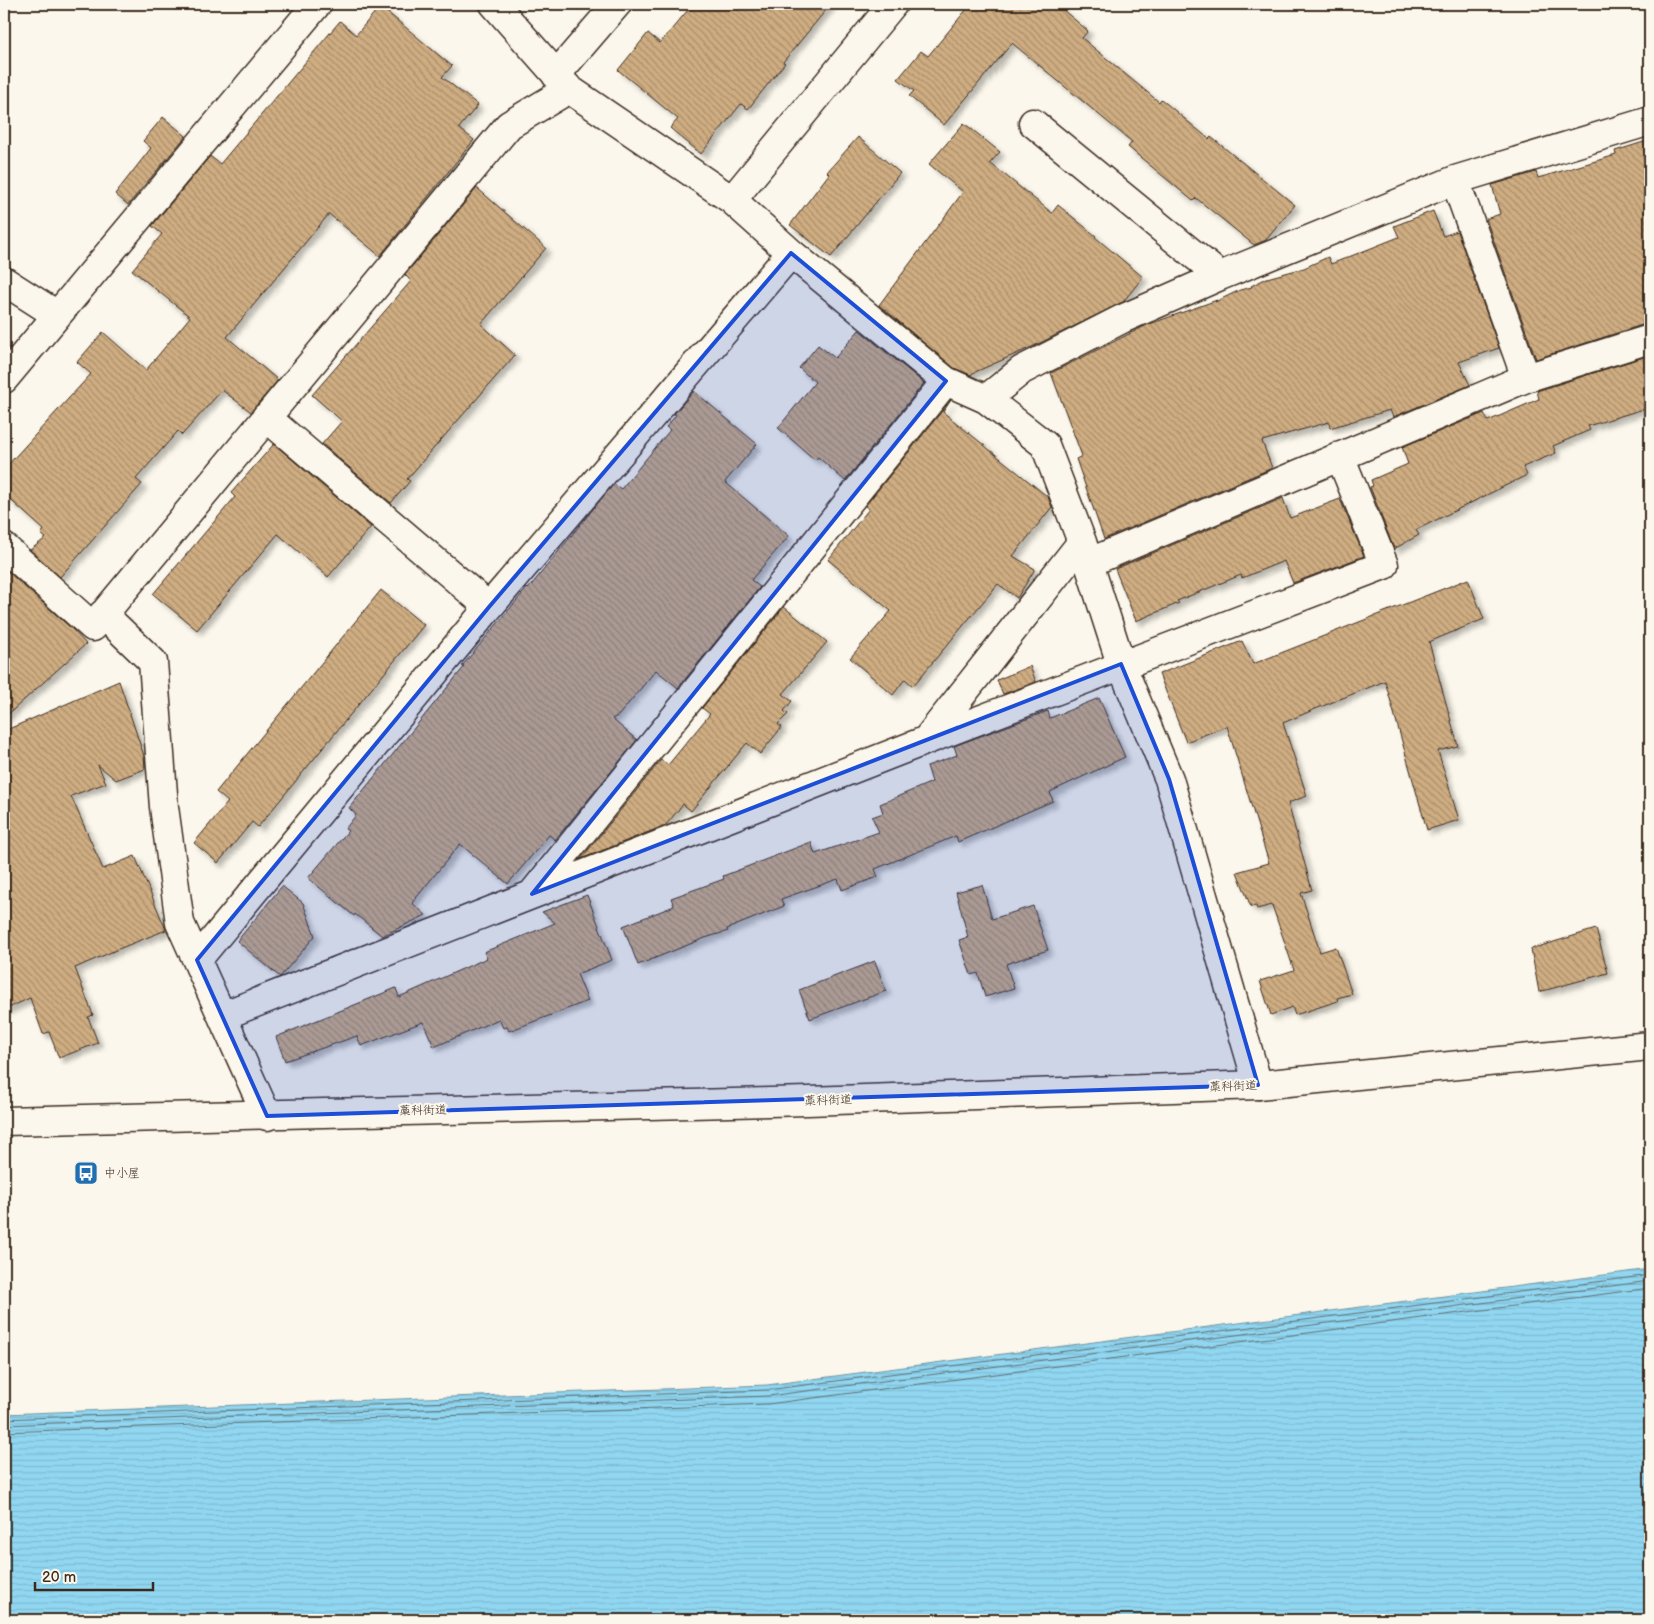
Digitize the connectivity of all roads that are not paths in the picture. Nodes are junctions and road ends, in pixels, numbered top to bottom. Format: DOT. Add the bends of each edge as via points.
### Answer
graph roads {
  1 [pos="317,4"];
  2 [pos="494,4"];
  3 [pos="617,4"];
  4 [pos="893,4"];
  5 [pos="563,82"];
  6 [pos="1650,121"];
  7 [pos="1033,123"];
  8 [pos="1455,180"];
  9 [pos="732,200"];
  10 [pos="791,253"];
  11 [pos="1220,276"];
  12 [pos="4,281"];
  13 [pos="57,315"];
  14 [pos="1650,339"];
  15 [pos="1526,378"];
  16 [pos="4,379"];
  17 [pos="946,381"];
  18 [pos="986,399"];
  19 [pos="266,417"];
  20 [pos="1340,456"];
  21 [pos="4,548"];
  22 [pos="1085,552"];
  23 [pos="489,607"];
  24 [pos="103,614"];
  25 [pos="1121,664"];
  26 [pos="927,740"];
  27 [pos="532,894"];
  28 [pos="197,960"];
  29 [pos="222,1016"];
  30 [pos="1650,1046"];
  31 [pos="1258,1085"];
  32 [pos="267,1116"];
  33 [pos="4,1121"];
  1 -- 13 [label="main road"];
  2 -- 5 [label="main road"];
  3 -- 5 [label="main road"];
  4 -- 9 [label="main road"];
  5 -- 9 [label="main road"];
  5 -- 19 [label="main road" via="509,125"];
  6 -- 8 [label="main road"];
  7 -- 11 [label="main road"];
  8 -- 11 [label="main road"];
  8 -- 15 [label="main road"];
  9 -- 10 [label="main road"];
  10 -- 17 [label="main road"];
  10 -- 23 [label="main road"];
  11 -- 18 [label="main road" via="1122,319 1022,370"];
  12 -- 13 [label="main road"];
  13 -- 16 [label="main road"];
  14 -- 15 [label="main road"];
  15 -- 20 [label="main road"];
  17 -- 18 [label="main road"];
  17 -- 27 [label="main road"];
  18 -- 22 [label="main road" via="1045,445"];
  19 -- 23 [label="main road"];
  19 -- 24 [label="main road"];
  20 -- 22 [label="main road"];
  20 -- 25 [label="main road" via="1384,564"];
  21 -- 24 [label="main road" via="92,627"];
  22 -- 25 [label="main road"];
  22 -- 26 [label="main road"];
  23 -- 28 [label="main road"];
  24 -- 28 [label="main road" via="153,662 164,808 180,923"];
  25 -- 26 [label="main road"];
  25 -- 31 [label="main road" via="1169,779"];
  26 -- 27 [label="main road"];
  27 -- 29 [label="main road"];
  28 -- 29 [label="main road"];
  29 -- 32 [label="main road"];
  30 -- 31 [label="main road, 藁科街道"];
  31 -- 32 [label="main road, 藁科街道"];
  32 -- 33 [label="main road, 藁科街道"];
}
